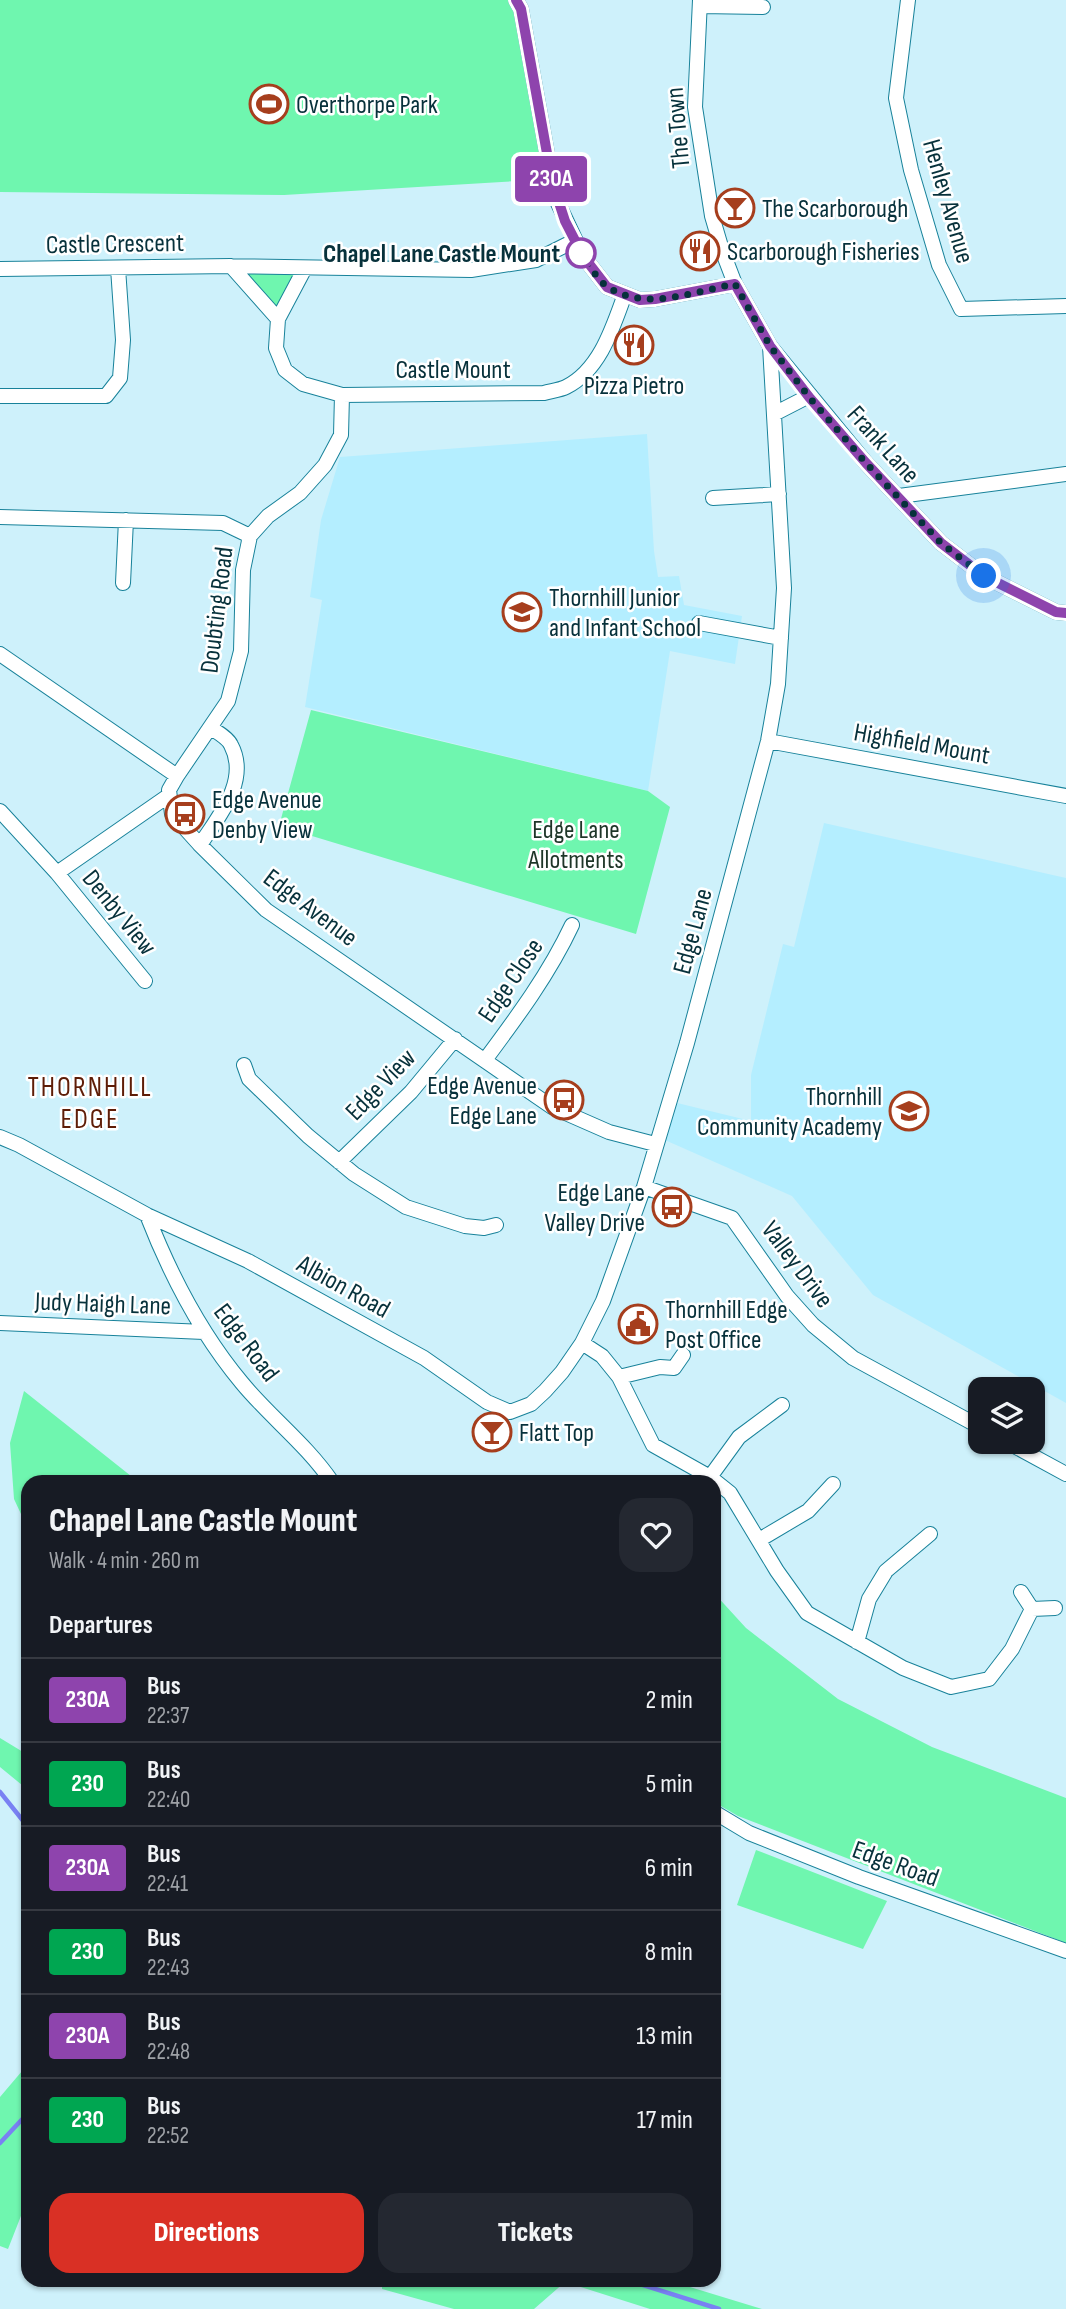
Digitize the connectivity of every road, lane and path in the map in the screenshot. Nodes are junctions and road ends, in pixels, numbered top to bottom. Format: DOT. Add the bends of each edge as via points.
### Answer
graph roads {
  1 [pos="516,0"];
  2 [pos="908,0"];
  3 [pos="700,3"];
  4 [pos="763,7"];
  5 [pos="574,241"];
  6 [pos="722,250"];
  7 [pos="231,266"];
  8 [pos="118,268"];
  9 [pos="305,268"];
  10 [pos="0,269"];
  11 [pos="735,284"];
  12 [pos="625,294"];
  13 [pos="1066,306"];
  14 [pos="278,319"];
  15 [pos="770,346"];
  16 [pos="342,395"];
  17 [pos="0,396"];
  18 [pos="809,397"];
  19 [pos="774,414"];
  20 [pos="1066,474"];
  21 [pos="779,494"];
  22 [pos="899,496"];
  23 [pos="713,498"];
  24 [pos="0,517"];
  25 [pos="126,520"];
  26 [pos="250,536"];
  27 [pos="123,583"];
  28 [pos="1066,613"];
  29 [pos="699,624"];
  30 [pos="781,638"];
  31 [pos="0,654"];
  32 [pos="211,727"];
  33 [pos="768,741"];
  34 [pos="177,776"];
  35 [pos="168,796"];
  36 [pos="1066,796"];
  37 [pos="0,811"];
  38 [pos="200,845"];
  39 [pos="57,873"];
  40 [pos="572,925"];
  41 [pos="145,981"];
  42 [pos="455,1039"];
  43 [pos="485,1060"];
  44 [pos="244,1065"];
  45 [pos="0,1128"];
  46 [pos="0,1137"];
  47 [pos="655,1144"];
  48 [pos="19,1145"];
  49 [pos="339,1162"];
  50 [pos="644,1187"];
  51 [pos="147,1215"];
  52 [pos="496,1225"];
  53 [pos="0,1323"];
  54 [pos="204,1332"];
  55 [pos="582,1343"];
  56 [pos="683,1355"];
  57 [pos="619,1377"];
  58 [pos="782,1405"];
  59 [pos="510,1412"];
  60 [pos="968,1420"];
  61 [pos="1029,1454"];
  62 [pos="1066,1474"];
  63 [pos="326,1475"];
  64 [pos="706,1475"];
  65 [pos="711,1475"];
  66 [pos="833,1484"];
  67 [pos="721,1486"];
  68 [pos="930,1534"];
  69 [pos="759,1540"];
  70 [pos="1021,1592"];
  71 [pos="1055,1608"];
  72 [pos="1032,1609"];
  73 [pos="857,1642"];
  74 [pos="721,1816"];
  75 [pos="1066,1951"];
  1 -- 5 [label="street" via="552,181"];
  2 -- 13 [label="street, Henley Avenue" via="896,98 939,265 961,309"];
  3 -- 4 [label="street"];
  3 -- 6 [label="street, The Town" via="695,107"];
  5 -- 9 [label="street" via="536,260 471,271"];
  5 -- 12 [label="street" via="607,287"];
  6 -- 11 [label="street, Frank Lane"];
  7 -- 8 [label="street, Castle Crescent"];
  7 -- 9 [label="street"];
  7 -- 14 [label="street"];
  8 -- 10 [label="street, Castle Crescent"];
  8 -- 17 [label="street" via="123,340 120,378 106,396"];
  9 -- 14 [label="street, Castle Mount"];
  11 -- 12 [label="street" via="655,299"];
  11 -- 15 [label="street, Frank Lane"];
  12 -- 16 [label="street, Castle Mount" via="610,334 591,366 565,388 544,393"];
  14 -- 16 [label="street, Castle Mount" via="276,348 285,370 303,384"];
  15 -- 18 [label="street, Frank Lane"];
  15 -- 19 [label="street, Edge Lane"];
  16 -- 26 [label="street" via="341,435 325,465"];
  18 -- 19 [label="street"];
  18 -- 22 [label="street, Frank Lane"];
  19 -- 21 [label="street, Edge Lane"];
  20 -- 22 [label="street"];
  21 -- 23 [label="street"];
  21 -- 30 [label="street, Edge Lane" via="784,588"];
  22 -- 28 [label="street, Frank Lane" via="941,543 984,576"];
  24 -- 25 [label="street, Doubting Road"];
  25 -- 26 [label="street, Doubting Road" via="223,523"];
  25 -- 27 [label="street"];
  26 -- 32 [label="street, Doubting Road" via="243,570 241,652 228,701"];
  29 -- 30 [label="street"];
  30 -- 33 [label="street, Edge Lane"];
  31 -- 34 [label="street"];
  32 -- 34 [label="street, Doubting Road"];
  32 -- 38 [label="street" via="231,744 237,768 229,801"];
  33 -- 36 [label="street, Highfield Mount"];
  33 -- 47 [label="street, Edge Lane"];
  34 -- 35 [label="street"];
  35 -- 38 [label="street, Edge Avenue" via="172,814"];
  35 -- 39 [label="street, Denby View"];
  37 -- 39 [label="street, Denby View"];
  38 -- 42 [label="street, Edge Avenue" via="266,910"];
  39 -- 41 [label="street, Denby View"];
  40 -- 43 [label="street, Edge Close" via="528,1000"];
  42 -- 43 [label="street, Edge Avenue"];
  42 -- 49 [label="street, Edge View" via="411,1092"];
  43 -- 47 [label="street, Edge Avenue" via="552,1107 609,1132"];
  44 -- 49 [label="street" via="248,1079"];
  45 -- 48 [label="street"];
  46 -- 48 [label="street"];
  47 -- 50 [label="street, Edge Lane"];
  48 -- 51 [label="street, Albion Road"];
  49 -- 52 [label="street" via="406,1207 466,1226"];
  50 -- 55 [label="street, Edge Lane" via="603,1301"];
  50 -- 60 [label="street, Valley Drive" via="732,1217 813,1325 853,1358"];
  51 -- 54 [label="street, Edge Road"];
  51 -- 59 [label="street, Albion Road" via="248,1261 424,1358 487,1402"];
  53 -- 54 [label="street, Judy Haigh Lane"];
  54 -- 63 [label="street, Edge Road" via="243,1384"];
  55 -- 57 [label="street" via="602,1356"];
  55 -- 59 [label="street, Edge Lane" via="545,1391 531,1404"];
  56 -- 57 [label="street" via="674,1368"];
  57 -- 64 [label="street" via="653,1445"];
  58 -- 65 [label="street" via="739,1437"];
  61 -- 62 [label="street"];
  66 -- 69 [label="street" via="808,1511"];
  67 -- 69 [label="street"];
  68 -- 73 [label="street" via="886,1571 869,1600"];
  69 -- 73 [label="street" via="807,1613"];
  70 -- 72 [label="street"];
  71 -- 72 [label="street"];
  72 -- 73 [label="street" via="1012,1649 989,1679 951,1687 903,1668"];
  74 -- 75 [label="street, Edge Road" via="749,1833 835,1867"];
}
